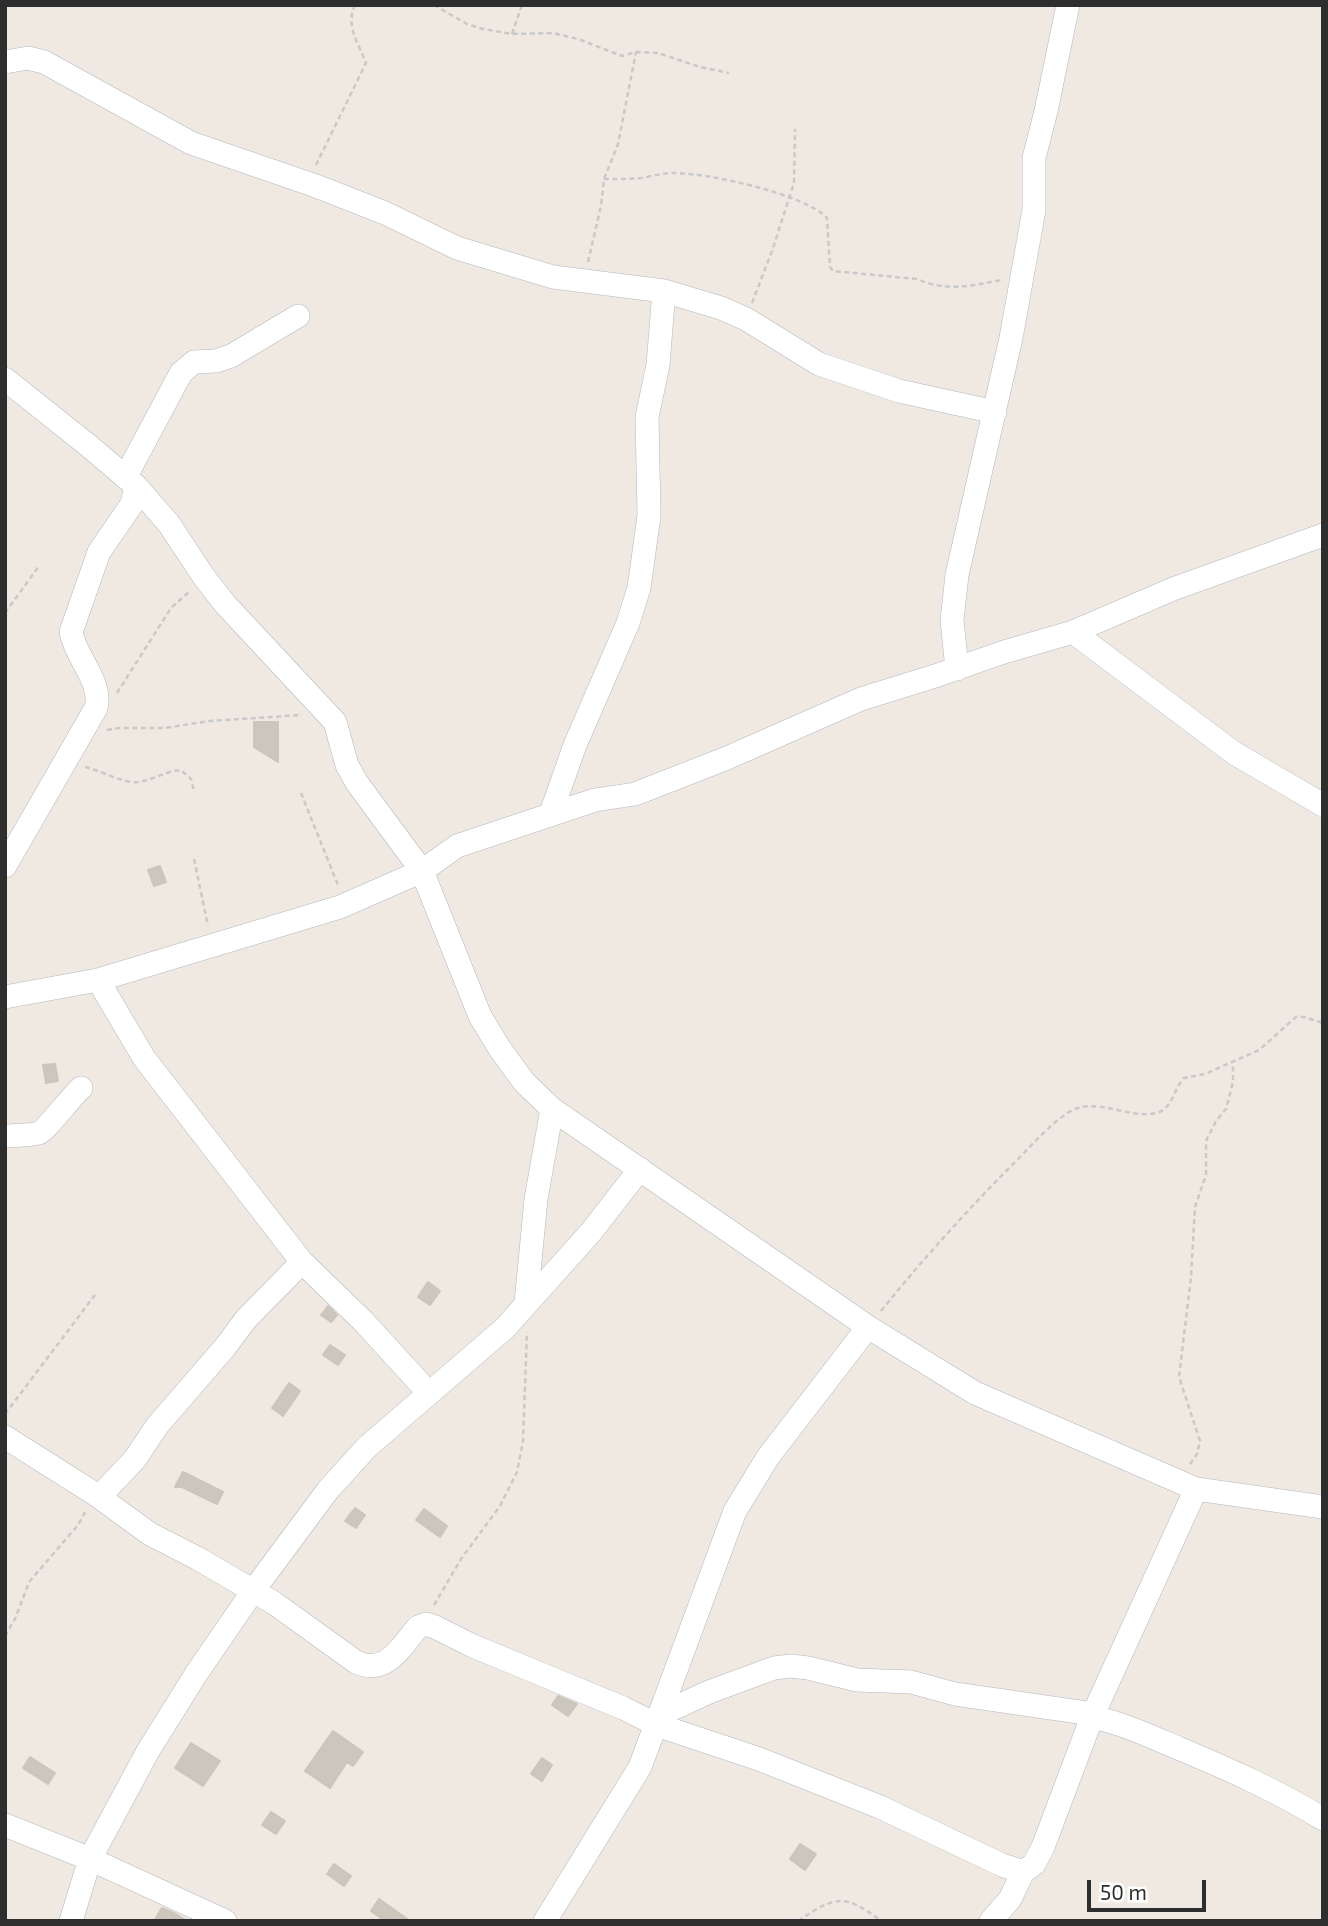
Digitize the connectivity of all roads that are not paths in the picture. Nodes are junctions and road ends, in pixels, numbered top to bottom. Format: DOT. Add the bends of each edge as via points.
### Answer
graph roads {
  1 [pos="1068,5"];
  2 [pos="5,61"];
  3 [pos="664,291"];
  4 [pos="298,316"];
  5 [pos="5,379"];
  6 [pos="995,412"];
  7 [pos="131,481"];
  8 [pos="1323,535"];
  9 [pos="1073,632"];
  10 [pos="957,669"];
  11 [pos="1323,805"];
  12 [pos="551,813"];
  13 [pos="5,866"];
  14 [pos="422,871"];
  15 [pos="98,980"];
  16 [pos="5,997"];
  17 [pos="81,1088"];
  18 [pos="552,1109"];
  19 [pos="5,1136"];
  20 [pos="640,1169"];
  21 [pos="302,1262"];
  22 [pos="526,1303"];
  23 [pos="868,1327"];
  24 [pos="428,1392"];
  25 [pos="5,1437"];
  26 [pos="1187,1485"];
  27 [pos="97,1495"];
  28 [pos="1323,1507"];
  29 [pos="253,1591"];
  30 [pos="1093,1716"];
  31 [pos="658,1720"];
  32 [pos="1323,1819"];
  33 [pos="5,1825"];
  34 [pos="90,1859"];
  35 [pos="1023,1872"];
  36 [pos="72,1921"];
  37 [pos="225,1921"];
  38 [pos="545,1921"];
  39 [pos="991,1921"];
  1 -- 6 [label="street" via="1034,158 1034,210"];
  2 -- 3 [label="street" via="28,58 44,62 191,143 385,213 457,248 553,278"];
  3 -- 6 [label="street" via="746,319 819,364 900,391"];
  3 -- 12 [label="street" via="658,365 647,417 649,516 639,588"];
  4 -- 7 [label="street" via="231,356 187,366"];
  5 -- 7 [label="street"];
  6 -- 10 [label="street" via="957,575 952,620"];
  7 -- 13 [label="street" via="132,504 99,552 71,632 94,688 95,709"];
  7 -- 14 [label="street" via="257,641 335,722 357,783"];
  8 -- 9 [label="street" via="1173,589"];
  9 -- 10 [label="street"];
  9 -- 11 [label="street" via="1234,753"];
  10 -- 12 [label="street" via="861,699 635,794"];
  12 -- 14 [label="street" via="457,846"];
  14 -- 15 [label="street" via="345,905"];
  14 -- 18 [label="street" via="480,1016 524,1082"];
  15 -- 16 [label="street"];
  15 -- 21 [label="street" via="144,1058"];
  17 -- 19 [label="street" via="45,1129"];
  18 -- 20 [label="street"];
  18 -- 22 [label="street" via="536,1199"];
  20 -- 22 [label="street" via="591,1232"];
  20 -- 23 [label="street"];
  21 -- 24 [label="street"];
  21 -- 27 [label="street" via="246,1320 135,1459"];
  22 -- 24 [label="street" via="505,1328"];
  23 -- 26 [label="street" via="975,1393"];
  23 -- 31 [label="street" via="768,1457 735,1511"];
  24 -- 29 [label="street" via="328,1490"];
  25 -- 27 [label="street"];
  26 -- 28 [label="street"];
  26 -- 30 [label="street"];
  27 -- 29 [label="street" via="150,1534"];
  29 -- 31 [label="street" via="367,1667 385,1663 426,1624"];
  29 -- 34 [label="street" via="148,1751"];
  30 -- 31 [label="street" via="955,1694 911,1682 857,1681 791,1666 709,1692"];
  30 -- 32 [label="street" via="1241,1775"];
  30 -- 35 [label="street" via="1043,1847 1034,1864"];
  31 -- 35 [label="street" via="832,1787"];
  31 -- 38 [label="street" via="640,1767"];
  33 -- 34 [label="street"];
  34 -- 36 [label="street"];
  34 -- 37 [label="street"];
  35 -- 39 [label="street" via="1010,1899"];
}
